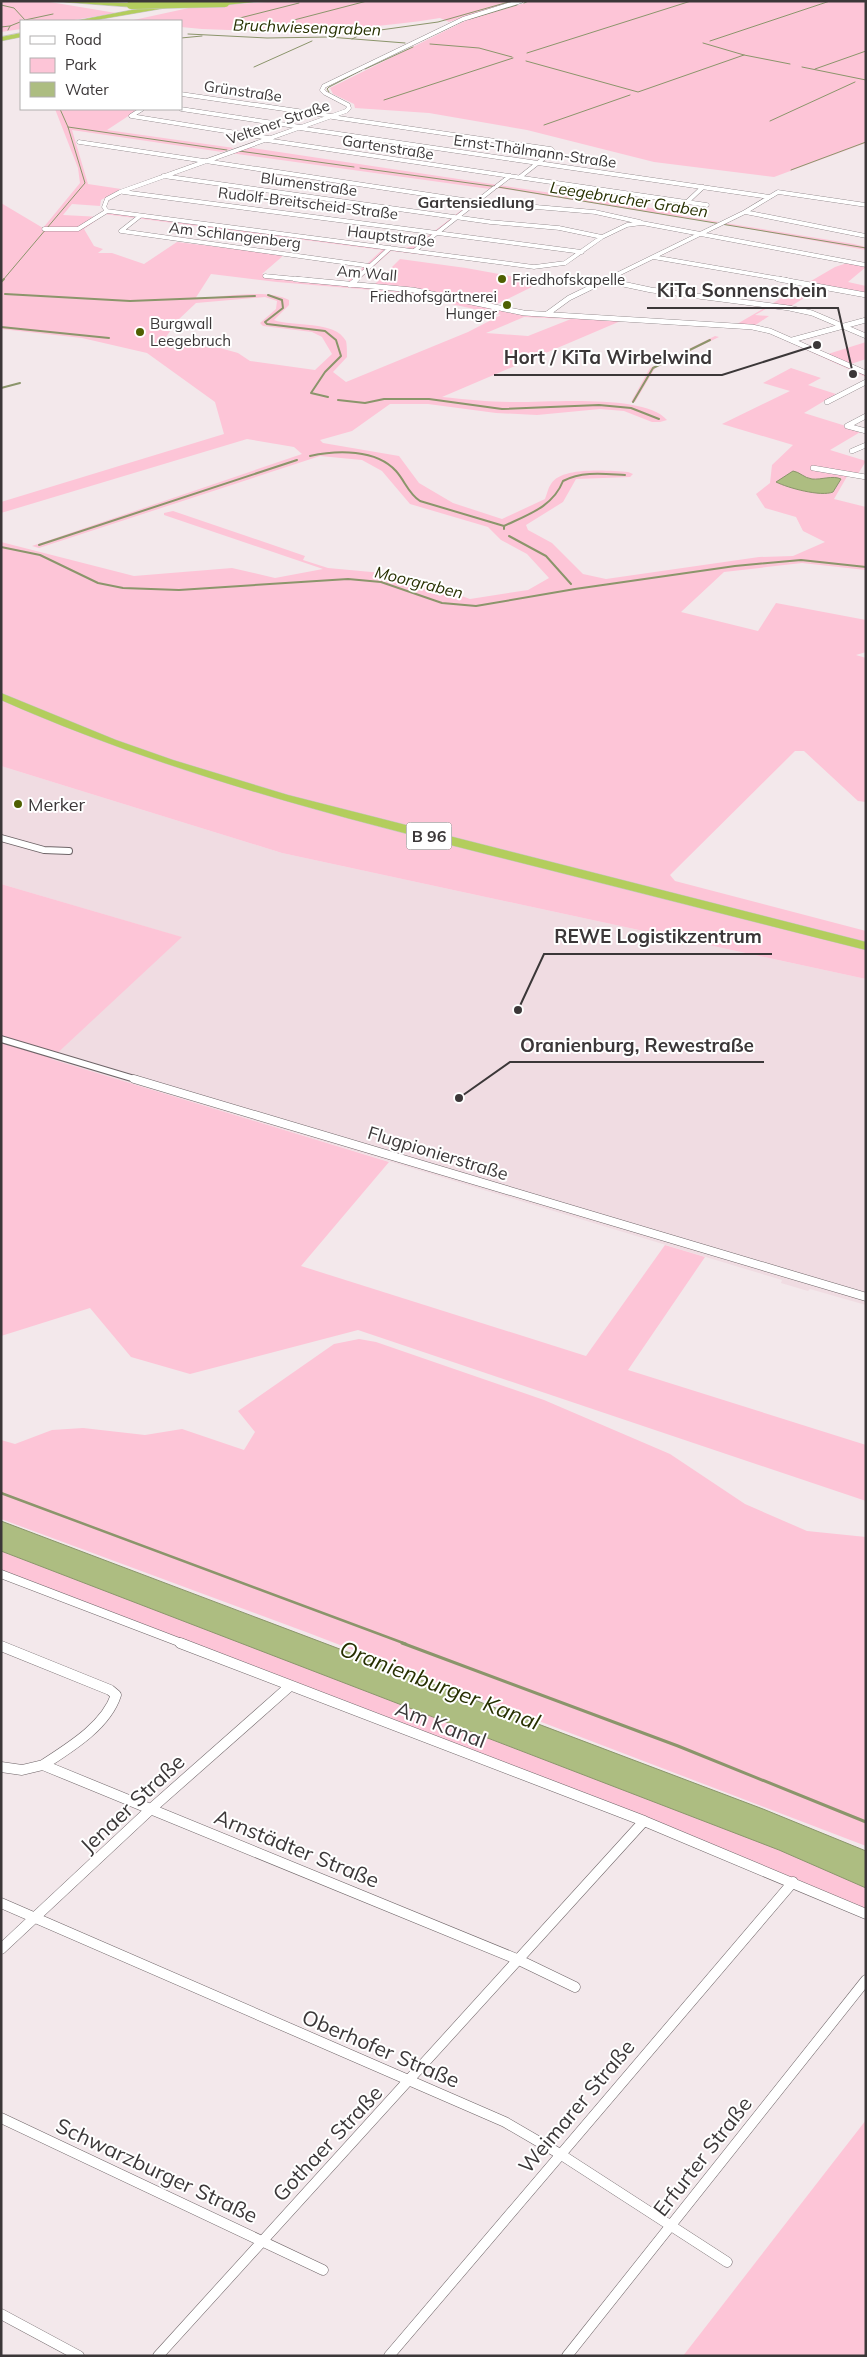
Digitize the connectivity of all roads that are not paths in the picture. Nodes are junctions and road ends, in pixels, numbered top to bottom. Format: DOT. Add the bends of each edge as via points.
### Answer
graph roads {
  1 [pos="53,1"];
  2 [pos="188,1"];
  3 [pos="204,1"];
  4 [pos="259,1"];
  5 [pos="521,1"];
  6 [pos="84,20"];
  7 [pos="102,20"];
  8 [pos="20,33"];
  9 [pos="1,36"];
  10 [pos="182,94"];
  11 [pos="182,109"];
  12 [pos="140,110"];
  13 [pos="331,116"];
  14 [pos="299,127"];
  15 [pos="266,139"];
  16 [pos="79,142"];
  17 [pos="204,160"];
  18 [pos="536,163"];
  19 [pos="162,176"];
  20 [pos="510,176"];
  21 [pos="520,177"];
  22 [pos="703,187"];
  23 [pos="120,192"];
  24 [pos="770,197"];
  25 [pos="476,202"];
  26 [pos="687,202"];
  27 [pos="707,205"];
  28 [pos="866,206"];
  29 [pos="107,211"];
  30 [pos="745,212"];
  31 [pos="140,216"];
  32 [pos="458,217"];
  33 [pos="642,223"];
  34 [pos="46,229"];
  35 [pos="439,232"];
  36 [pos="698,235"];
  37 [pos="866,236"];
  38 [pos="602,237"];
  39 [pos="390,248"];
  40 [pos="414,251"];
  41 [pos="582,252"];
  42 [pos="653,256"];
  43 [pos="370,266"];
  44 [pos="866,266"];
  45 [pos="265,276"];
  46 [pos="604,280"];
  47 [pos="350,285"];
  48 [pos="866,296"];
  49 [pos="547,314"];
  50 [pos="866,320"];
  51 [pos="843,326"];
  52 [pos="866,336"];
  53 [pos="792,340"];
  54 [pos="866,373"];
  55 [pos="866,382"];
  56 [pos="827,402"];
  57 [pos="866,416"];
  58 [pos="866,431"];
  59 [pos="866,445"];
  60 [pos="852,452"];
  61 [pos="813,468"];
  62 [pos="866,477"];
  63 [pos="1,696"];
  64 [pos="1,705"];
  65 [pos="1,838"];
  66 [pos="68,851"];
  67 [pos="866,946"];
  68 [pos="866,953"];
  69 [pos="1,1039"];
  70 [pos="866,1297"];
  71 [pos="1,1574"];
  72 [pos="1,1646"];
  73 [pos="290,1686"];
  74 [pos="43,1765"];
  75 [pos="1,1767"];
  76 [pos="152,1808"];
  77 [pos="644,1821"];
  78 [pos="793,1882"];
  79 [pos="1,1903"];
  80 [pos="866,1914"];
  81 [pos="36,1918"];
  82 [pos="1,1949"];
  83 [pos="519,1960"];
  84 [pos="866,1980"];
  85 [pos="574,1987"];
  86 [pos="410,2081"];
  87 [pos="1,2118"];
  88 [pos="560,2154"];
  89 [pos="670,2225"];
  90 [pos="262,2240"];
  91 [pos="727,2262"];
  92 [pos="323,2270"];
  93 [pos="1,2314"];
  94 [pos="79,2356"];
  95 [pos="158,2356"];
  96 [pos="388,2356"];
  97 [pos="567,2356"];
  1 -- 4 [label="highway, bridge" via="131,4"];
  2 -- 6 [label="highway"];
  3 -- 7 [label="highway"];
  5 -- 13 [label="street, Veltener Straße" via="459,20 328,83 322,88 325,94 350,107"];
  8 -- 9 [label="highway"];
  10 -- 13 [label="street, Grünstraße"];
  11 -- 14 [label="street, Ernst-Thälmann-Straße"];
  12 -- 15 [label="street, Gartenstraße" via="131,116 254,134"];
  13 -- 14 [label="street, Veltener Straße"];
  13 -- 18 [label="street, Grünstraße" via="552,149"];
  14 -- 15 [label="street, Veltener Straße"];
  14 -- 18 [label="street, Ernst-Thälmann-Straße"];
  15 -- 17 [label="street, Veltener Straße"];
  15 -- 20 [label="street, Gartenstraße"];
  16 -- 17 [label="street"];
  17 -- 19 [label="street, Veltener Straße"];
  17 -- 25 [label="street"];
  18 -- 21 [label="street"];
  18 -- 22 [label="street, Ernst-Thälmann-Straße"];
  19 -- 23 [label="street, Veltener Straße"];
  19 -- 32 [label="street, Blumenstraße"];
  20 -- 21 [label="street, Gartenstraße"];
  20 -- 25 [label="street"];
  21 -- 26 [label="street, Gartenstraße"];
  22 -- 24 [label="street, Ernst-Thälmann-Straße"];
  22 -- 26 [label="street"];
  23 -- 29 [label="street, Veltener Straße" via="105,202"];
  23 -- 35 [label="street, Rudolf-Breitscheid-Straße"];
  24 -- 28 [label="street" via="778,192"];
  24 -- 30 [label="street"];
  25 -- 32 [label="street"];
  25 -- 33 [label="street" via="595,212"];
  26 -- 27 [label="street, Gartenstraße"];
  29 -- 31 [label="street, Hauptstraße"];
  29 -- 34 [label="street, Veltener Straße" via="78,229"];
  30 -- 36 [label="street"];
  30 -- 37 [label="street"];
  31 -- 39 [label="street, Hauptstraße"];
  31 -- 43 [label="street, Am Schlangenberg" via="121,231"];
  32 -- 35 [label="street"];
  32 -- 38 [label="street, Blumenstraße" via="559,228"];
  33 -- 36 [label="street, Hauptstraße"];
  33 -- 38 [label="street, Hauptstraße" via="627,225"];
  35 -- 40 [label="street"];
  35 -- 41 [label="street, Rudolf-Breitscheid-Straße"];
  36 -- 42 [label="street"];
  36 -- 44 [label="street, Hauptstraße"];
  38 -- 41 [label="street, Hauptstraße"];
  39 -- 40 [label="street, Hauptstraße"];
  39 -- 43 [label="street"];
  40 -- 41 [label="street, Hauptstraße" via="534,267 566,263"];
  42 -- 46 [label="street"];
  42 -- 48 [label="street"];
  43 -- 47 [label="street"];
  45 -- 47 [label="street, Am Wall"];
  46 -- 49 [label="street"];
  46 -- 51 [label="street" via="651,290 812,312"];
  47 -- 49 [label="street, Am Wall" via="413,290 524,313"];
  49 -- 53 [label="street, Am Wall" via="736,325 770,331"];
  50 -- 51 [label="street"];
  51 -- 52 [label="street"];
  51 -- 53 [label="street"];
  53 -- 54 [label="street, Am Wall"];
  55 -- 56 [label="street"];
  57 -- 58 [label="street" via="847,426"];
  59 -- 60 [label="street"];
  61 -- 62 [label="street"];
  63 -- 67 [label="highway, B 96" via="146,754 263,792"];
  64 -- 68 [label="highway, B 96" via="173,771 256,797"];
  65 -- 66 [label="street" via="44,850"];
  69 -- 70 [label="street, Flugpionierstraße"];
  71 -- 73 [label="street, Am Kanal"];
  72 -- 74 [label="street" via="116,1695 112,1708"];
  73 -- 76 [label="street, Jenaer Straße"];
  73 -- 77 [label="street, Am Kanal"];
  74 -- 75 [label="street" via="12,1772"];
  74 -- 76 [label="street, Arnstädter Straße"];
  76 -- 81 [label="street, Jenaer Straße"];
  76 -- 83 [label="street, Arnstädter Straße"];
  77 -- 78 [label="street, Am Kanal"];
  77 -- 83 [label="street, Gothaer Straße"];
  78 -- 80 [label="street, Am Kanal"];
  78 -- 88 [label="street, Weimarer Straße"];
  79 -- 81 [label="street, Oberhofer Straße"];
  81 -- 82 [label="street, Jenaer Straße"];
  81 -- 86 [label="street, Oberhofer Straße"];
  83 -- 85 [label="street, Arnstädter Straße"];
  83 -- 86 [label="street, Gothaer Straße"];
  84 -- 89 [label="street, Erfurter Straße"];
  86 -- 88 [label="street, Oberhofer Straße" via="505,2122"];
  86 -- 90 [label="street, Gothaer Straße"];
  87 -- 90 [label="street, Schwarzburger Straße"];
  88 -- 89 [label="street, Oberhofer Straße"];
  88 -- 96 [label="street, Weimarer Straße"];
  89 -- 91 [label="street, Oberhofer Straße"];
  89 -- 97 [label="street, Erfurter Straße"];
  90 -- 92 [label="street, Schwarzburger Straße"];
  90 -- 95 [label="street, Gothaer Straße"];
  93 -- 94 [label="street"];
}
